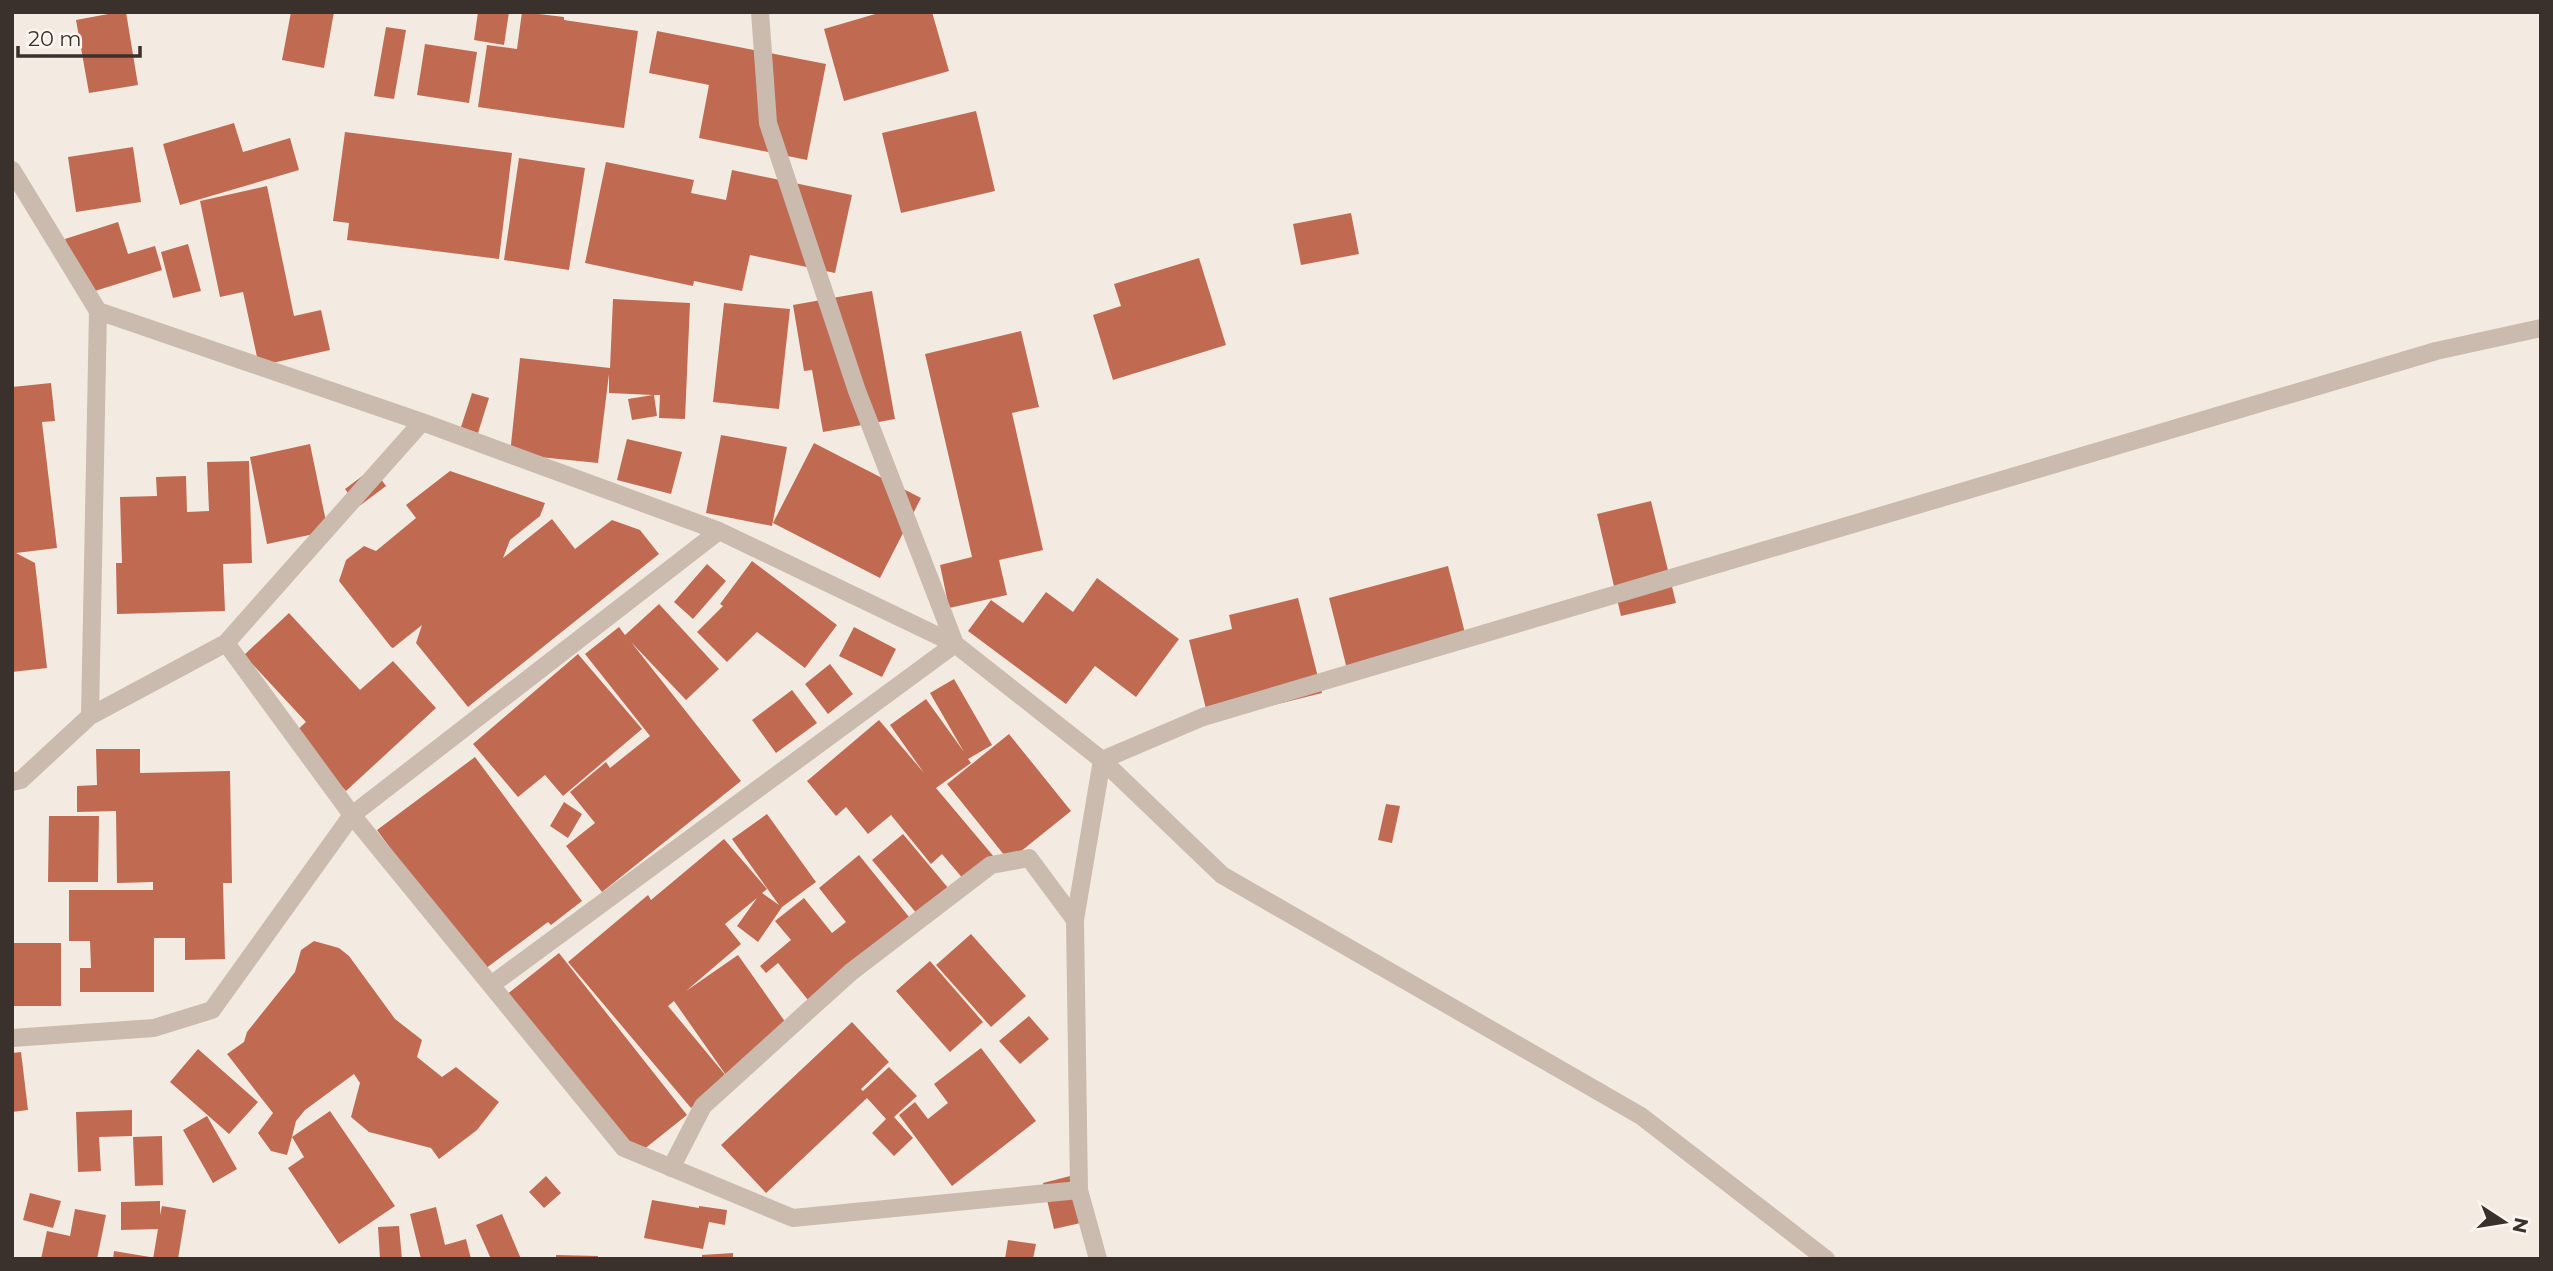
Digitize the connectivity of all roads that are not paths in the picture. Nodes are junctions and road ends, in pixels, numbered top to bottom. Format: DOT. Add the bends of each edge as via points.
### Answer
graph roads {
  1 [pos="760,12"];
  2 [pos="14,176"];
  3 [pos="98,311"];
  4 [pos="2541,328"];
  5 [pos="422,422"];
  6 [pos="719,531"];
  7 [pos="226,643"];
  8 [pos="955,644"];
  9 [pos="90,716"];
  10 [pos="1102,760"];
  11 [pos="12,782"];
  12 [pos="352,815"];
  13 [pos="1075,920"];
  14 [pos="491,985"];
  15 [pos="12,1038"];
  16 [pos="671,1168"];
  17 [pos="1079,1190"];
  18 [pos="1098,1259"];
  19 [pos="1826,1259"];
  1 -- 8 [label="street" via="768,123 857,391"];
  2 -- 3 [label="street"];
  3 -- 5 [label="street"];
  3 -- 9 [label="street"];
  4 -- 10 [label="street" via="2436,351 1216,713"];
  5 -- 6 [label="street"];
  5 -- 7 [label="street"];
  6 -- 8 [label="street"];
  6 -- 12 [label="street"];
  7 -- 9 [label="street"];
  7 -- 12 [label="street"];
  8 -- 10 [label="street"];
  8 -- 14 [label="street"];
  9 -- 11 [label="street" via="20,780"];
  10 -- 13 [label="street"];
  10 -- 19 [label="street" via="1222,875 1641,1116"];
  12 -- 14 [label="street"];
  12 -- 15 [label="street" via="212,1010 154,1028"];
  13 -- 16 [label="street" via="1029,858 991,865 851,972 702,1106"];
  13 -- 17 [label="street"];
  14 -- 16 [label="street" via="624,1149"];
  16 -- 17 [label="street" via="793,1218"];
  17 -- 18 [label="street"];
}
